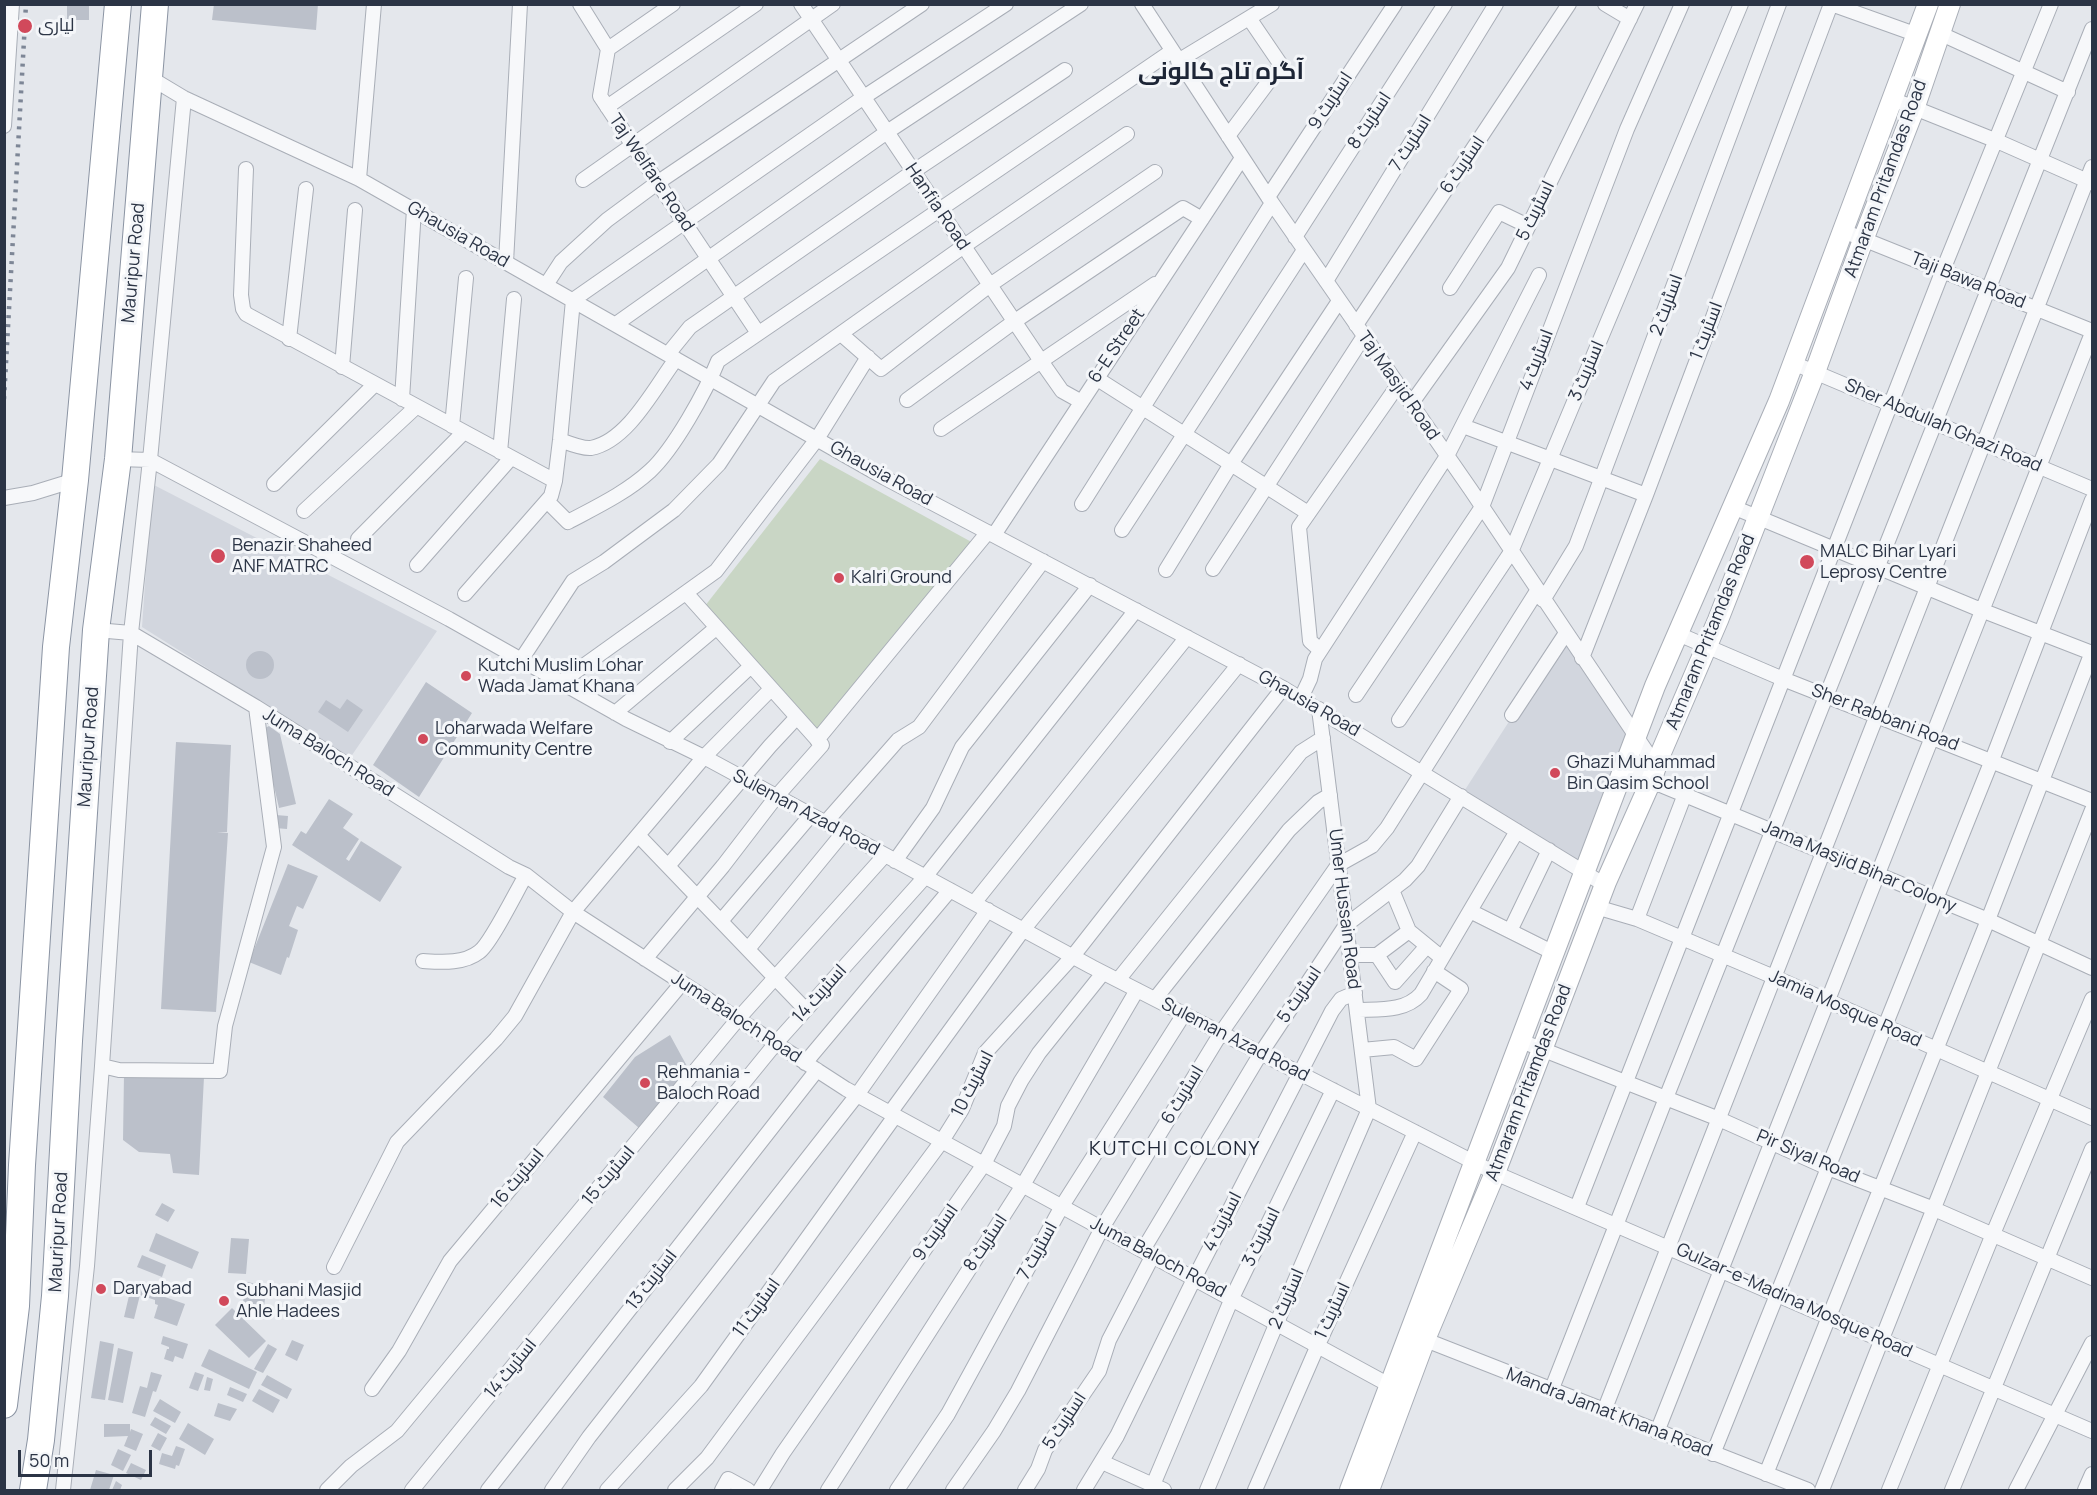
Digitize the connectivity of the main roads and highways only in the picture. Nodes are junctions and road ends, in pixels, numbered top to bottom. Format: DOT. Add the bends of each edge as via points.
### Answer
graph roads {
  1 [pos="118,4"];
  2 [pos="155,4"];
  3 [pos="1928,4"];
  4 [pos="1950,4"];
  5 [pos="1418,1337"];
  6 [pos="4,1406"];
  7 [pos="33,1491"];
  8 [pos="1350,1491"];
  9 [pos="1369,1491"];
  1 -- 6 [label="highway" via="56,647 16,1306"];
  2 -- 7 [label="highway, Mauripur Road" via="118,459 96,630 56,1296"];
  3 -- 5 [label="main road, Atmaram Pritamdas Road" via="1779,401 1624,768 1475,1163"];
  4 -- 5 [label="main road, Atmaram Pritamdas Road" via="1815,372 1707,646 1596,907 1495,1173"];
  5 -- 8 [label="main road, Atmaram Pritamdas Road" via="1391,1386"];
  5 -- 9 [label="main road, Atmaram Pritamdas Road"];
}
